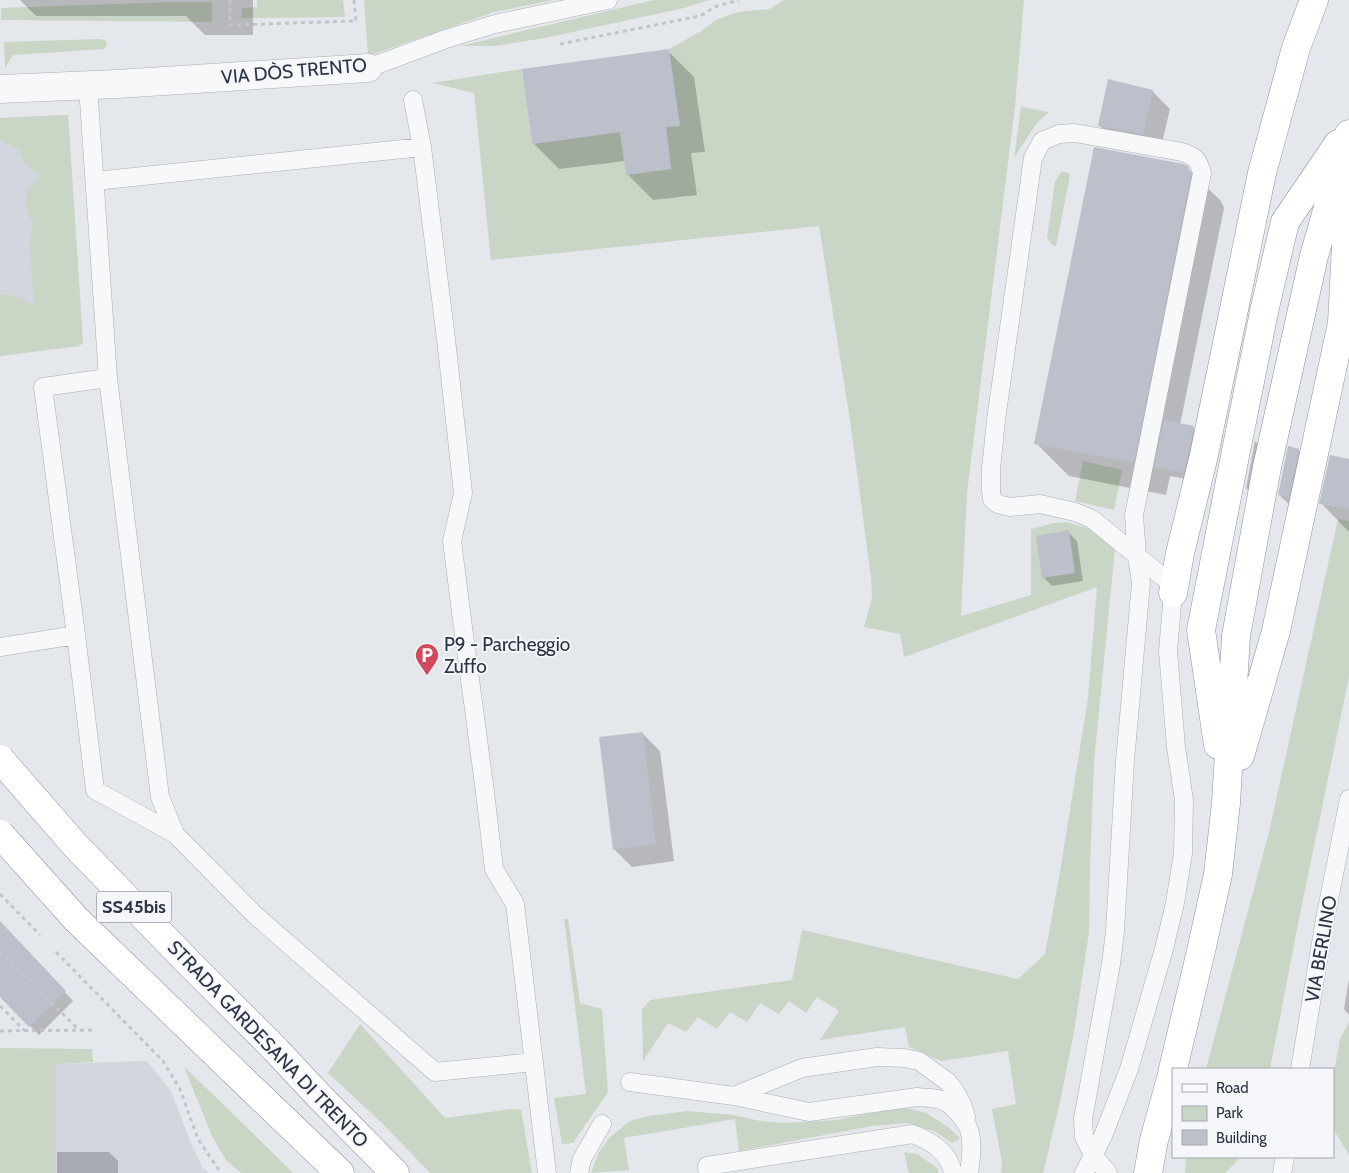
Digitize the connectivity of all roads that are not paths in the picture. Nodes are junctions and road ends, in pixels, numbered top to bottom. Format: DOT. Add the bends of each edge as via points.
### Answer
graph roads {
  1 [pos="608,0"];
  2 [pos="1294,0"];
  3 [pos="1314,0"];
  4 [pos="1296,48"];
  5 [pos="368,68"];
  6 [pos="88,86"];
  7 [pos="0,89"];
  8 [pos="414,100"];
  9 [pos="1349,127"];
  10 [pos="1349,134"];
  11 [pos="422,147"];
  12 [pos="95,181"];
  13 [pos="1349,187"];
  14 [pos="108,378"];
  15 [pos="1137,557"];
  16 [pos="1173,593"];
  17 [pos="76,635"];
  18 [pos="0,647"];
  19 [pos="0,759"];
  20 [pos="1349,799"];
  21 [pos="1226,803"];
  22 [pos="0,834"];
  23 [pos="175,834"];
  24 [pos="534,1062"];
  25 [pos="1173,1068"];
  26 [pos="1300,1068"];
  27 [pos="1172,1074"];
  28 [pos="630,1082"];
  29 [pos="734,1096"];
  30 [pos="602,1124"];
  31 [pos="969,1130"];
  32 [pos="1093,1155"];
  33 [pos="1285,1158"];
  34 [pos="707,1170"];
  35 [pos="340,1173"];
  36 [pos="394,1173"];
  37 [pos="547,1173"];
  38 [pos="579,1173"];
  39 [pos="953,1173"];
  40 [pos="969,1173"];
  41 [pos="1084,1173"];
  42 [pos="1108,1173"];
  43 [pos="1148,1173"];
  44 [pos="1282,1173"];
  1 -- 5 [label="lane, VIA DÒS TRENTO" via="495,24"];
  2 -- 4 [label="highway"];
  3 -- 4 [label="highway"];
  4 -- 16 [label="highway" via="1262,173"];
  5 -- 6 [label="street, VIA DÒS TRENTO"];
  6 -- 7 [label="street, VIA DÒS TRENTO"];
  6 -- 12 [label="lane"];
  8 -- 11 [label="lane"];
  9 -- 21 [label="highway" via="1285,222 1261,326 1201,630"];
  10 -- 21 [label="highway" via="1314,256 1267,467 1236,636"];
  11 -- 12 [label="lane"];
  11 -- 24 [label="lane" via="463,493 452,541 455,568 494,869 515,904"];
  12 -- 14 [label="lane"];
  13 -- 21 [label="highway" via="1342,323 1276,631"];
  14 -- 17 [label="lane" via="43,387"];
  14 -- 23 [label="lane" via="160,797"];
  15 -- 15 [label="lane" via="1134,515 1202,173 1199,161 1182,152 1076,133 1059,134 1042,141 1033,158 996,420 991,468 992,499 1010,507 1040,504 1075,512 1092,520"];
  15 -- 16 [label="lane" via="1169,582"];
  15 -- 32 [label="lane" via="1141,583 1125,761 1115,931 1083,1119 1084,1137"];
  16 -- 32 [label="lane" via="1168,651 1184,800 1184,853 1164,949 1129,1069"];
  17 -- 18 [label="lane"];
  17 -- 23 [label="lane" via="95,790"];
  19 -- 36 [label="highway, STRADA GARDESANA DI TRENTO / SS45bis, bridge" via="75,845"];
  20 -- 26 [label="lane, VIA BERLINO"];
  21 -- 25 [label="highway" via="1218,874"];
  22 -- 35 [label="highway, STRADA GARDESANA DI TRENTO / SS45bis, bridge" via="76,919"];
  23 -- 24 [label="lane" via="254,914 436,1072"];
  24 -- 37 [label="lane"];
  27 -- 43 [label="highway"];
  28 -- 29 [label="lane"];
  29 -- 31 [label="lane" via="809,1112 917,1097 934,1098 947,1102 958,1112"];
  29 -- 31 [label="lane" via="802,1068 877,1057 904,1058 919,1062 948,1082 962,1104"];
  30 -- 38 [label="lane" via="582,1159"];
  31 -- 40 [label="lane" via="972,1156"];
  32 -- 41 [label="lane"];
  32 -- 42 [label="lane"];
  33 -- 44 [label="lane"];
  34 -- 39 [label="lane" via="913,1134 936,1145 952,1165"];
}
